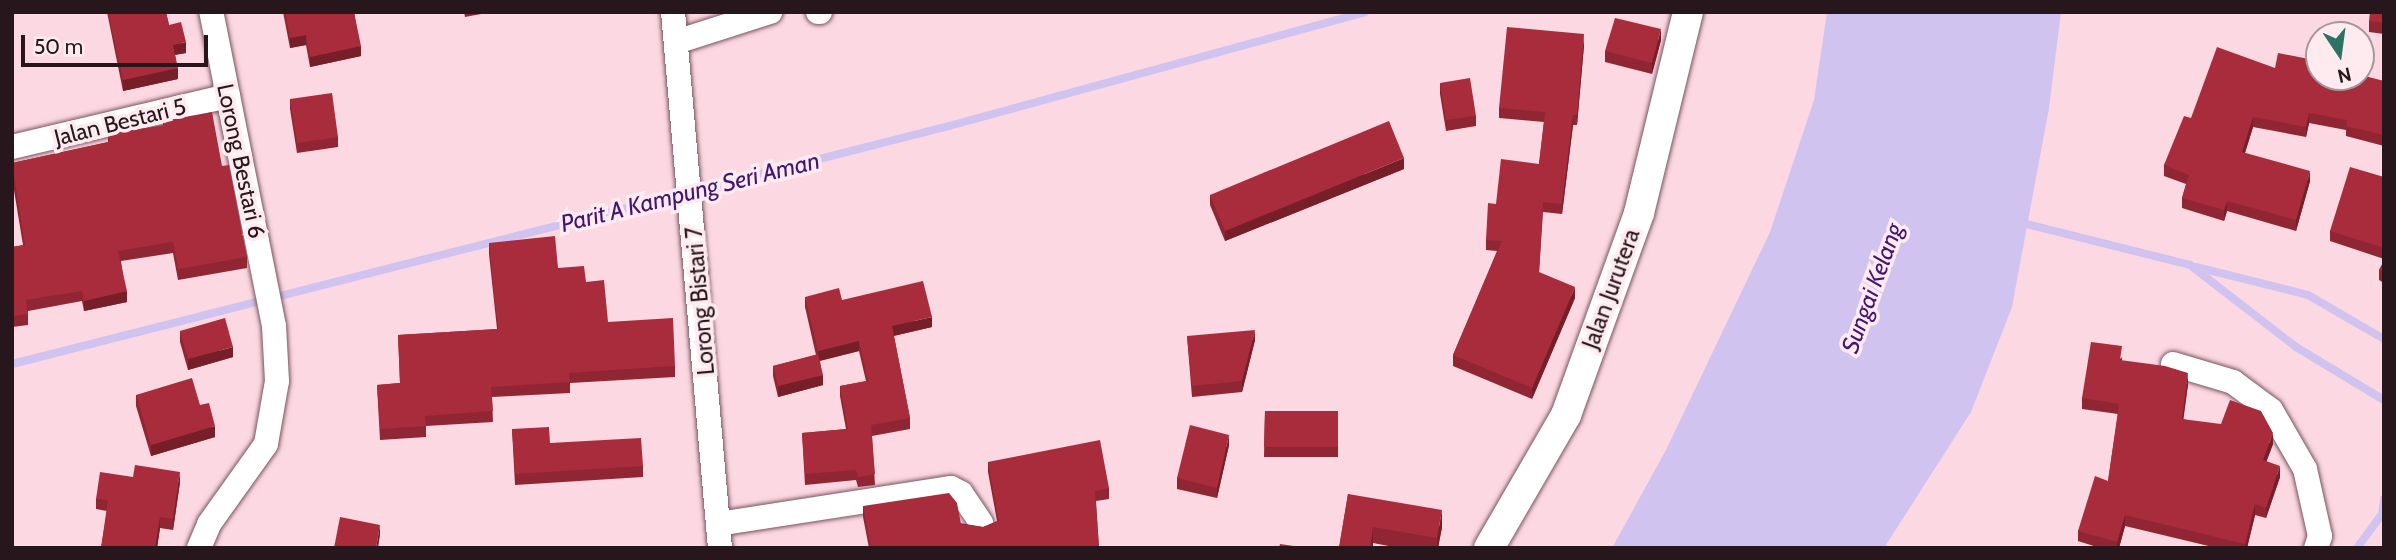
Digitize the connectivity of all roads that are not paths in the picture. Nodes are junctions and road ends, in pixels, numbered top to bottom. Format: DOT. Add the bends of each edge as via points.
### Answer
graph roads {
  1 [pos="211,12"];
  2 [pos="673,12"];
  3 [pos="770,12"];
  4 [pos="1688,12"];
  5 [pos="676,42"];
  6 [pos="228,96"];
  7 [pos="12,148"];
  8 [pos="2174,364"];
  9 [pos="981,523"];
  10 [pos="719,536"];
  11 [pos="200,548"];
  12 [pos="1489,548"];
  13 [pos="2316,548"];
  1 -- 6 [label="street, Lorong Bestari 6"];
  2 -- 5 [label="street, Lorong Bistari 7"];
  3 -- 5 [label="street"];
  4 -- 12 [label="street, Jalan Jurutera" via="1639,213 1566,415"];
  5 -- 10 [label="street, Lorong Bistari 7"];
  6 -- 7 [label="street, Jalan Bestari 5"];
  6 -- 11 [label="street, Lorong Bestari 6" via="274,326 277,381 266,444 209,524"];
  8 -- 13 [label="street" via="2232,382 2271,410 2305,470 2320,537"];
  9 -- 10 [label="street" via="961,494 951,488"];
}
